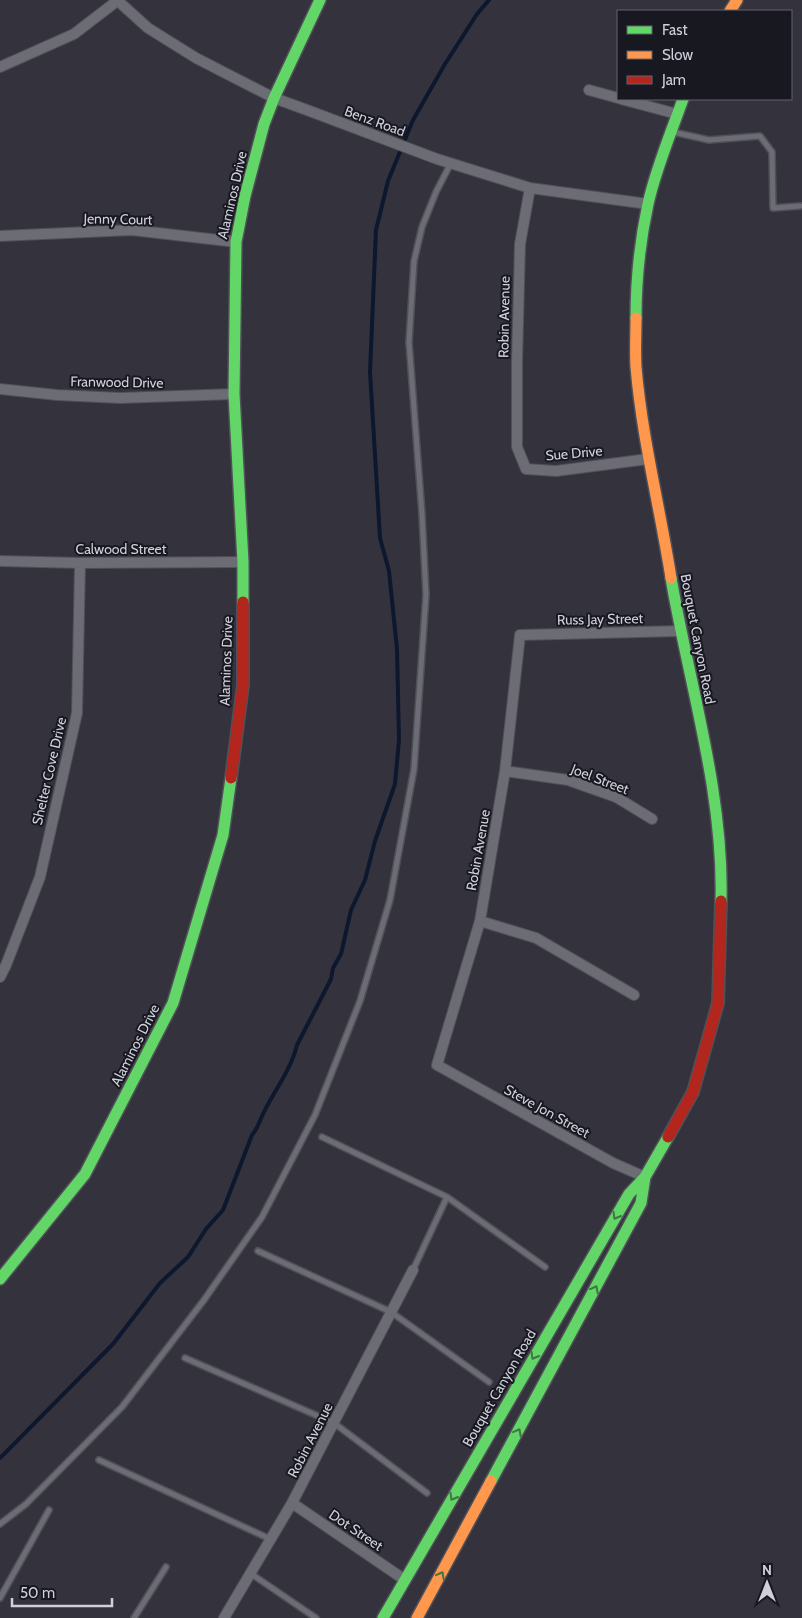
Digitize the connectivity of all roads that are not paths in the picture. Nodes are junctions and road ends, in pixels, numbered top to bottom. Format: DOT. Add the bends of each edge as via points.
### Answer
graph roads {
  1 [pos="320,0"];
  2 [pos="117,1"];
  3 [pos="0,67"];
  4 [pos="589,90"];
  5 [pos="617,97"];
  6 [pos="274,98"];
  7 [pos="627,100"];
  8 [pos="684,100"];
  9 [pos="677,114"];
  10 [pos="670,132"];
  11 [pos="452,163"];
  12 [pos="530,188"];
  13 [pos="648,204"];
  14 [pos="800,206"];
  15 [pos="0,236"];
  16 [pos="236,242"];
  17 [pos="0,389"];
  18 [pos="234,394"];
  19 [pos="517,447"];
  20 [pos="648,459"];
  21 [pos="0,561"];
  22 [pos="243,562"];
  23 [pos="80,563"];
  24 [pos="680,631"];
  25 [pos="520,635"];
  26 [pos="505,771"];
  27 [pos="652,819"];
  28 [pos="480,921"];
  29 [pos="0,978"];
  30 [pos="634,995"];
  31 [pos="437,1065"];
  32 [pos="322,1137"];
  33 [pos="645,1177"];
  34 [pos="447,1197"];
  35 [pos="258,1251"];
  36 [pos="545,1267"];
  37 [pos="413,1270"];
  38 [pos="0,1279"];
  39 [pos="391,1312"];
  40 [pos="185,1358"];
  41 [pos="489,1382"];
  42 [pos="334,1423"];
  43 [pos="99,1460"];
  44 [pos="469,1470"];
  45 [pos="491,1483"];
  46 [pos="427,1493"];
  47 [pos="292,1503"];
  48 [pos="49,1510"];
  49 [pos="0,1524"];
  50 [pos="270,1540"];
  51 [pos="166,1567"];
  52 [pos="250,1572"];
  53 [pos="405,1580"];
  54 [pos="0,1598"];
  55 [pos="134,1618"];
  56 [pos="224,1618"];
  57 [pos="316,1618"];
  58 [pos="383,1618"];
  59 [pos="418,1618"];
  1 -- 6 [label="main road, Alaminos Drive"];
  2 -- 3 [label="street" via="74,34"];
  2 -- 6 [label="street, Benz Road" via="148,28 196,58"];
  4 -- 5 [label="street"];
  6 -- 11 [label="street, Benz Road"];
  6 -- 16 [label="main road, Alaminos Drive" via="264,124"];
  7 -- 9 [label="street"];
  8 -- 9 [label="main road, Bouquet Canyon Road"];
  9 -- 10 [label="main road, Bouquet Canyon Road"];
  10 -- 13 [label="main road, Bouquet Canyon Road"];
  10 -- 14 [label="lane" via="709,140 760,136 772,152 774,208"];
  11 -- 12 [label="street, Benz Road"];
  11 -- 49 [label="lane" via="422,227 414,262 409,342 426,595 414,769 390,900 360,1002 315,1115 262,1217 204,1300 122,1407 26,1504"];
  12 -- 13 [label="street, Benz Road"];
  12 -- 19 [label="street, Robin Avenue" via="520,244"];
  13 -- 20 [label="main road, Bouquet Canyon Road" via="636,281 636,366"];
  15 -- 16 [label="street, Jenny Court" via="132,230"];
  16 -- 18 [label="main road, Alaminos Drive"];
  17 -- 18 [label="street, Franwood Drive" via="120,398"];
  18 -- 22 [label="main road, Alaminos Drive"];
  19 -- 20 [label="street, Sue Drive" via="526,469 556,471"];
  20 -- 24 [label="main road, Bouquet Canyon Road"];
  21 -- 23 [label="street, Calwood Street"];
  22 -- 23 [label="street, Calwood Street"];
  22 -- 38 [label="main road, Alaminos Drive" via="243,685 223,835 173,1003 85,1174"];
  23 -- 29 [label="street, Shelter Cove Drive" via="76,713 40,877"];
  24 -- 25 [label="street, Russ Jay Street"];
  24 -- 33 [label="main road, Bouquet Canyon Road" via="717,819 722,889 718,1004 693,1092"];
  25 -- 26 [label="street, Robin Avenue"];
  26 -- 27 [label="street, Joel Street" via="568,780 616,797"];
  26 -- 28 [label="street, Robin Avenue"];
  28 -- 30 [label="street" via="536,938"];
  28 -- 31 [label="street, Robin Avenue"];
  31 -- 33 [label="street, Steve Jon Street" via="613,1163"];
  32 -- 34 [label="lane"];
  33 -- 44 [label="main road, Bouquet Canyon Road, one-way" via="629,1194"];
  45 -- 33 [label="main road, Bouquet Canyon Road, one-way" via="641,1203"];
  34 -- 36 [label="lane"];
  34 -- 37 [label="lane"];
  35 -- 39 [label="lane"];
  37 -- 39 [label="street, Robin Avenue"];
  39 -- 41 [label="lane"];
  39 -- 42 [label="street, Robin Avenue"];
  40 -- 42 [label="lane"];
  42 -- 46 [label="lane"];
  42 -- 47 [label="street, Robin Avenue"];
  43 -- 50 [label="lane"];
  44 -- 45 [label="main road" via="485,1466 491,1474"];
  44 -- 53 [label="main road, Bouquet Canyon Road, one-way"];
  59 -- 45 [label="main road, Bouquet Canyon Road, one-way"];
  47 -- 50 [label="street, Robin Avenue"];
  47 -- 53 [label="street, Dot Street"];
  48 -- 54 [label="lane"];
  50 -- 52 [label="street, Robin Avenue"];
  51 -- 55 [label="lane"];
  52 -- 56 [label="street, Robin Avenue"];
  52 -- 57 [label="lane"];
  53 -- 58 [label="main road, Bouquet Canyon Road"];
}
